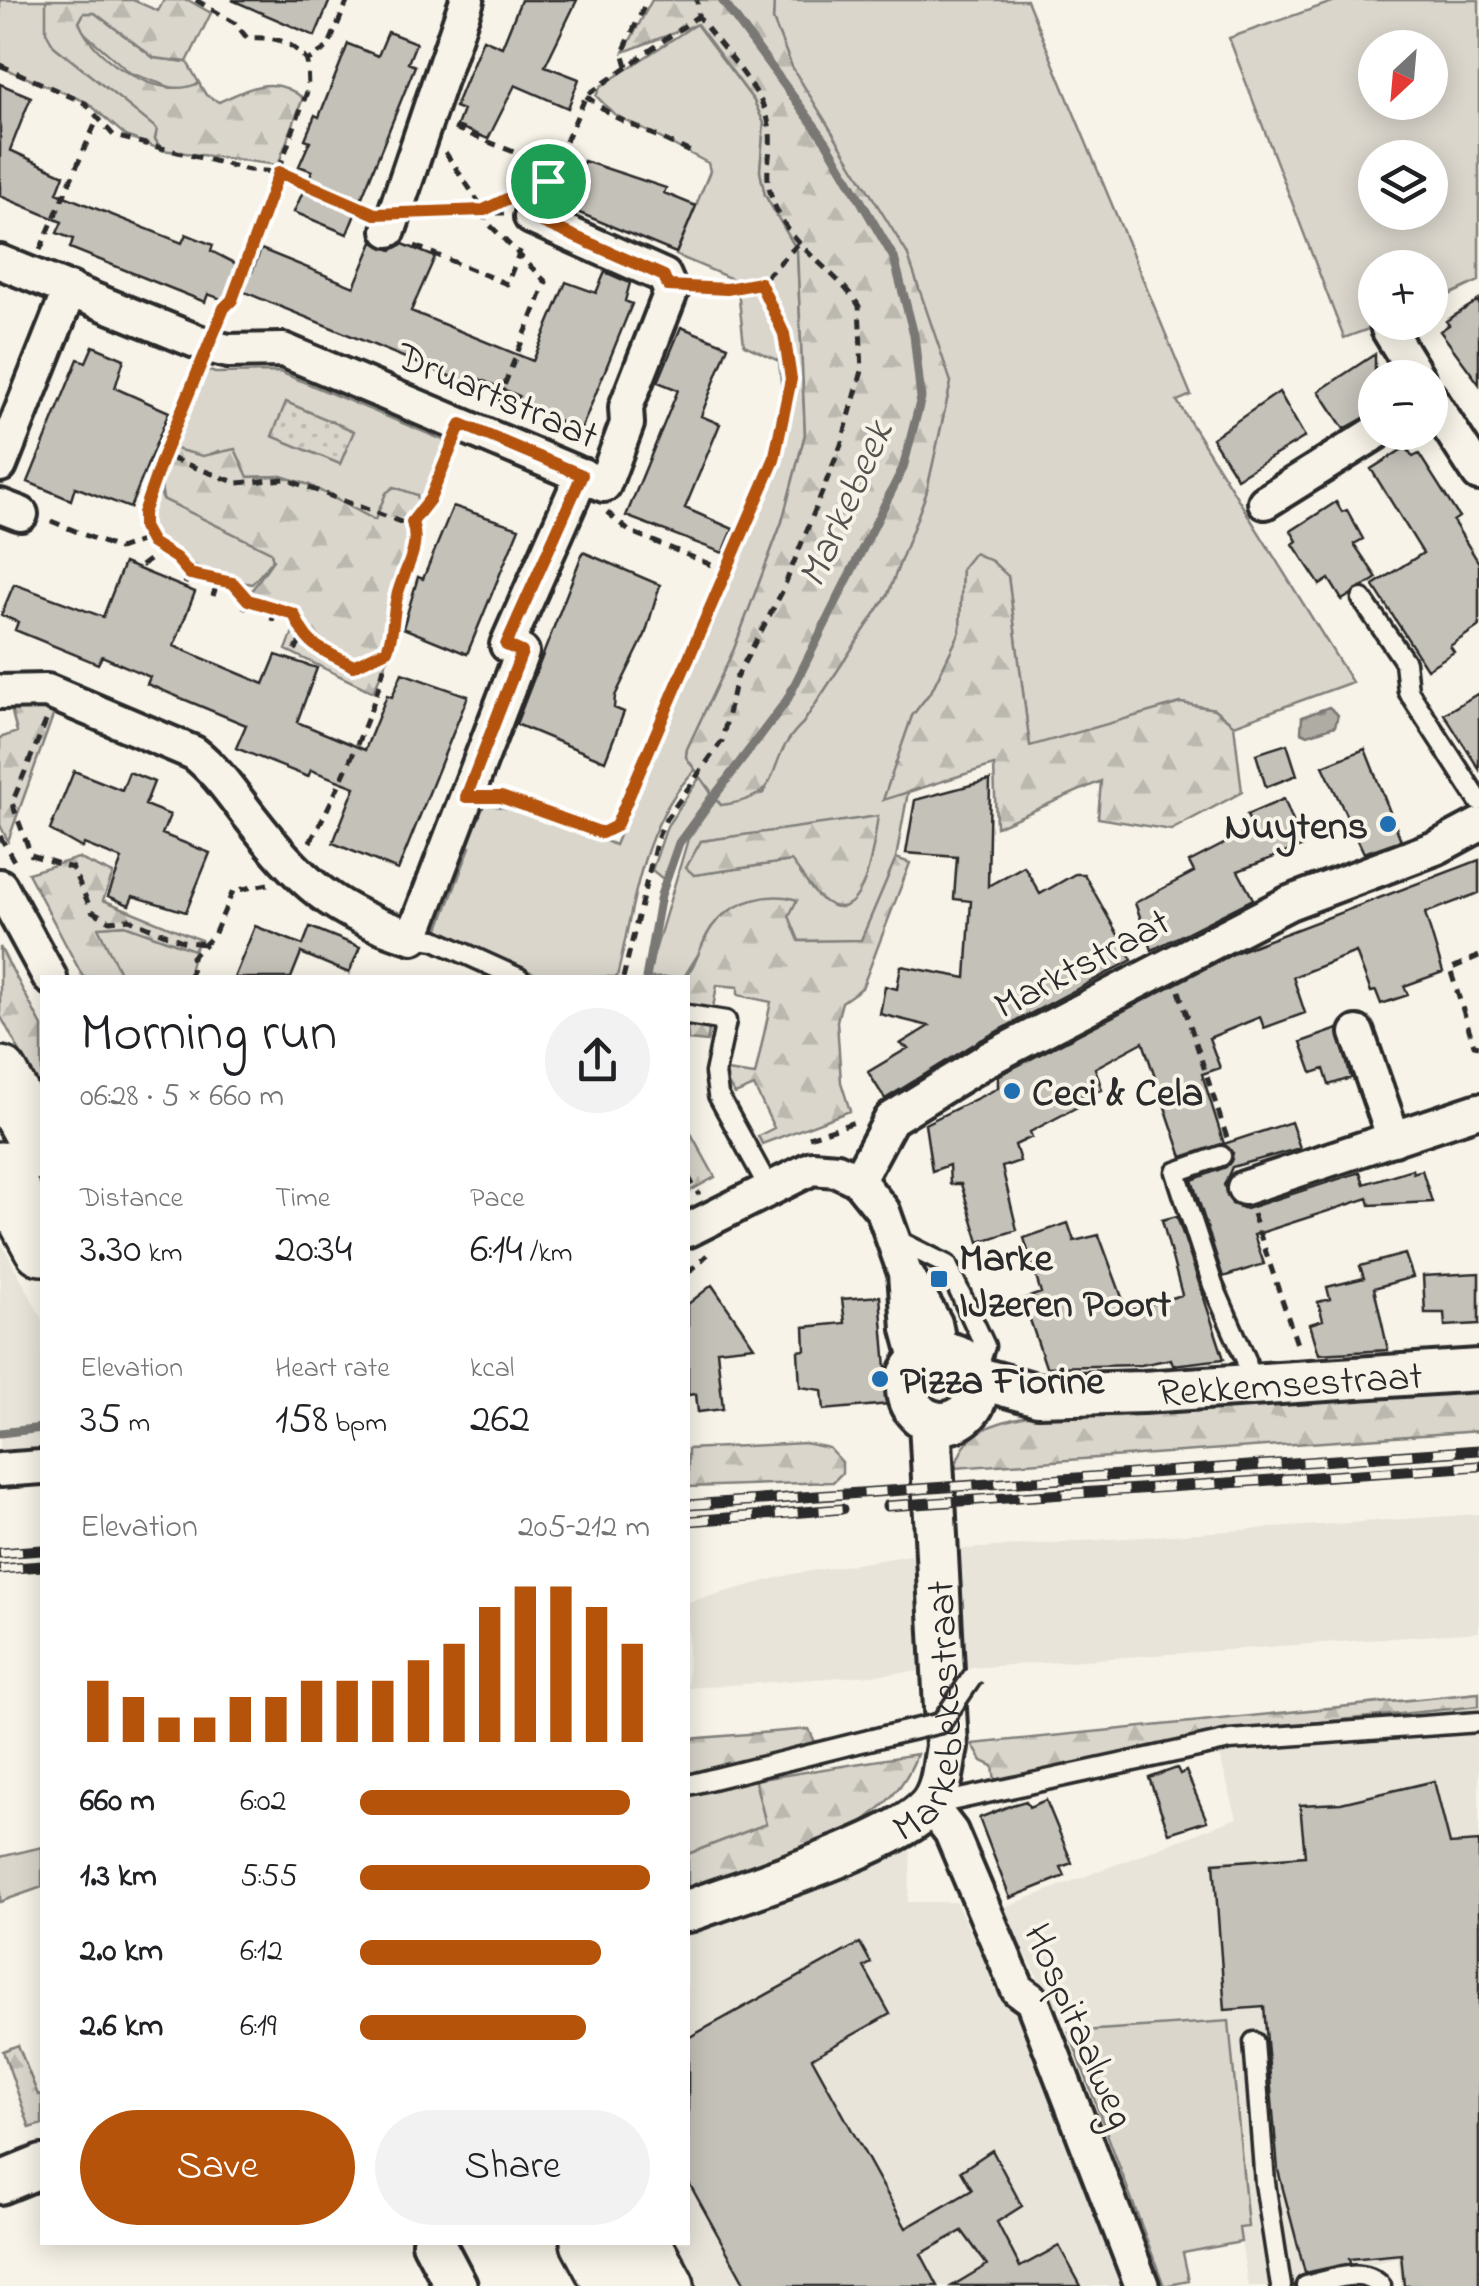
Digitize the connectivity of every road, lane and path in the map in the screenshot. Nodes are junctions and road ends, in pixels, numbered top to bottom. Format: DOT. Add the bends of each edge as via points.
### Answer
graph roads {
  1 [pos="196,0"];
  2 [pos="348,0"];
  3 [pos="467,0"];
  4 [pos="647,0"];
  5 [pos="695,1"];
  6 [pos="698,16"];
  7 [pos="307,61"];
  8 [pos="0,65"];
  9 [pos="627,66"];
  10 [pos="586,96"];
  11 [pos="97,120"];
  12 [pos="423,121"];
  13 [pos="695,154"];
  14 [pos="554,168"];
  15 [pos="279,172"];
  16 [pos="548,181"];
  17 [pos="484,210"];
  18 [pos="532,218"];
  19 [pos="396,229"];
  20 [pos="798,244"];
  21 [pos="520,253"];
  22 [pos="16,267"];
  23 [pos="760,283"];
  24 [pos="668,286"];
  25 [pos="70,289"];
  26 [pos="208,346"];
  27 [pos="176,396"];
  28 [pos="186,401"];
  29 [pos="166,422"];
  30 [pos="175,426"];
  31 [pos="1448,427"];
  32 [pos="473,429"];
  33 [pos="1358,444"];
  34 [pos="154,452"];
  35 [pos="163,456"];
  36 [pos="0,465"];
  37 [pos="1479,474"];
  38 [pos="593,480"];
  39 [pos="142,482"];
  40 [pos="152,484"];
  41 [pos="1264,502"];
  42 [pos="133,508"];
  43 [pos="10,510"];
  44 [pos="143,513"];
  45 [pos="412,522"];
  46 [pos="150,538"];
  47 [pos="161,551"];
  48 [pos="141,566"];
  49 [pos="727,571"];
  50 [pos="190,574"];
  51 [pos="218,583"];
  52 [pos="185,584"];
  53 [pos="212,596"];
  54 [pos="1362,599"];
  55 [pos="248,600"];
  56 [pos="244,609"];
  57 [pos="275,611"];
  58 [pos="272,621"];
  59 [pos="304,638"];
  60 [pos="295,650"];
  61 [pos="387,650"];
  62 [pos="0,692"];
  63 [pos="57,695"];
  64 [pos="466,797"];
  65 [pos="1479,801"];
  66 [pos="1479,825"];
  67 [pos="291,868"];
  68 [pos="0,886"];
  69 [pos="413,937"];
  70 [pos="206,944"];
  71 [pos="1479,956"];
  72 [pos="497,973"];
  73 [pos="48,975"];
  74 [pos="191,975"];
  75 [pos="624,975"];
  76 [pos="690,1014"];
  77 [pos="1357,1033"];
  78 [pos="1479,1046"];
  79 [pos="0,1075"];
  80 [pos="1479,1110"];
  81 [pos="1394,1139"];
  82 [pos="40,1148"];
  83 [pos="1221,1156"];
  84 [pos="0,1170"];
  85 [pos="690,1179"];
  86 [pos="858,1180"];
  87 [pos="769,1188"];
  88 [pos="1244,1188"];
  89 [pos="700,1195"];
  90 [pos="690,1229"];
  91 [pos="893,1238"];
  92 [pos="40,1244"];
  93 [pos="930,1357"];
  94 [pos="1479,1370"];
  95 [pos="1250,1386"];
  96 [pos="974,1390"];
  97 [pos="930,1420"];
  98 [pos="40,1467"];
  99 [pos="0,1470"];
  100 [pos="974,1676"];
  101 [pos="1479,1722"];
  102 [pos="690,1785"];
  103 [pos="930,1806"];
  104 [pos="690,1910"];
  105 [pos="1254,2042"];
  106 [pos="40,2167"];
  107 [pos="0,2183"];
  108 [pos="435,2245"];
  109 [pos="592,2245"];
  110 [pos="644,2245"];
  111 [pos="456,2286"];
  112 [pos="613,2286"];
  113 [pos="666,2286"];
  114 [pos="1142,2286"];
  115 [pos="1281,2286"];
  116 [pos="1306,2286"];
  117 [pos="1381,2286"];
  1 -- 7 [label="path" via="236,23 247,38 268,35 295,46"];
  2 -- 7 [label="path" via="328,47"];
  3 -- 12 [label="street"];
  4 -- 9 [label="path" via="622,52"];
  5 -- 6 [label="path"];
  6 -- 9 [label="path"];
  6 -- 20 [label="path" via="768,120 768,183"];
  7 -- 15 [label="path" via="308,89"];
  8 -- 11 [label="path" via="85,103"];
  9 -- 10 [label="path"];
  10 -- 13 [label="path"];
  10 -- 14 [label="path"];
  11 -- 15 [label="path" via="129,142"];
  11 -- 22 [label="path"];
  12 -- 14 [label="path"];
  12 -- 17 [label="path"];
  12 -- 19 [label="street"];
  14 -- 16 [label="path"];
  15 -- 19 [label="path"];
  15 -- 26 [label="path"];
  16 -- 17 [label="path"];
  16 -- 18 [label="path"];
  17 -- 18 [label="path"];
  17 -- 19 [label="path"];
  17 -- 21 [label="path" via="485,220"];
  18 -- 21 [label="path"];
  18 -- 24 [label="street" via="664,276"];
  19 -- 21 [label="path" via="507,284"];
  20 -- 23 [label="path"];
  20 -- 75 [label="path" via="859,306 864,343 854,405 782,592 736,678 722,741 657,839"];
  21 -- 32 [label="path" via="546,282"];
  22 -- 25 [label="street, Druartstraat"];
  23 -- 24 [label="path"];
  23 -- 49 [label="path" via="784,334 791,379 774,460"];
  24 -- 38 [label="street, Druartstraat" via="626,424"];
  25 -- 26 [label="street, Druartstraat"];
  25 -- 36 [label="street"];
  26 -- 28 [label="path"];
  26 -- 32 [label="street, Druartstraat" via="283,350"];
  27 -- 28 [label="path"];
  28 -- 30 [label="path"];
  29 -- 30 [label="path"];
  30 -- 35 [label="path"];
  31 -- 37 [label="street"];
  32 -- 38 [label="street, Druartstraat"];
  32 -- 45 [label="path"];
  33 -- 41 [label="street"];
  34 -- 35 [label="path"];
  35 -- 40 [label="path"];
  35 -- 45 [label="path" via="237,483 285,480"];
  38 -- 49 [label="path" via="616,522"];
  38 -- 64 [label="street" via="506,645 522,652"];
  39 -- 40 [label="path"];
  40 -- 44 [label="path"];
  42 -- 44 [label="path"];
  43 -- 46 [label="path" via="119,549"];
  44 -- 46 [label="path"];
  45 -- 61 [label="path" via="415,550 396,597 396,628"];
  46 -- 47 [label="path"];
  47 -- 48 [label="path"];
  47 -- 50 [label="path"];
  49 -- 64 [label="path" via="616,826 602,833 501,797"];
  50 -- 51 [label="path"];
  50 -- 52 [label="path"];
  51 -- 53 [label="path"];
  51 -- 55 [label="path" via="233,583"];
  54 -- 65 [label="lane" via="1404,662 1408,691"];
  55 -- 56 [label="path"];
  55 -- 57 [label="path"];
  57 -- 58 [label="path"];
  57 -- 59 [label="path" via="294,614"];
  59 -- 60 [label="path"];
  59 -- 61 [label="path" via="324,659 353,666"];
  61 -- 67 [label="path" via="325,816"];
  62 -- 63 [label="street"];
  63 -- 67 [label="street" via="194,753"];
  63 -- 70 [label="path" via="12,803 31,854 72,868 92,911 110,921 129,920"];
  64 -- 69 [label="street"];
  66 -- 86 [label="street, Marktstraat" via="1289,904 988,1059 891,1120"];
  67 -- 69 [label="street" via="337,908"];
  67 -- 70 [label="path" via="272,884 232,891"];
  68 -- 73 [label="street"];
  69 -- 72 [label="lane" via="434,940"];
  70 -- 74 [label="path" via="192,957"];
  71 -- 78 [label="path" via="1450,969"];
  76 -- 87 [label="lane" via="726,1022 714,1072 718,1096"];
  77 -- 81 [label="street"];
  79 -- 82 [label="highway"];
  80 -- 81 [label="street"];
  81 -- 88 [label="street"];
  83 -- 95 [label="lane" via="1176,1172"];
  84 -- 92 [label="highway"];
  85 -- 89 [label="path"];
  86 -- 87 [label="street" via="812,1168"];
  86 -- 91 [label="street" via="876,1197"];
  87 -- 90 [label="street"];
  91 -- 93 [label="street" via="905,1273 909,1329"];
  91 -- 96 [label="lane" via="947,1264 985,1346"];
  93 -- 96 [label="street" via="962,1359"];
  93 -- 97 [label="street" via="910,1373 909,1402"];
  94 -- 95 [label="street, Rekkemsestraat"];
  95 -- 96 [label="street, Rekkemsestraat" via="1038,1395 1001,1406"];
  96 -- 97 [label="street" via="950,1422"];
  97 -- 103 [label="street, Markebekestraat" via="947,1747"];
  98 -- 99 [label="street"];
  100 -- 102 [label="lane, bridge" via="941,1723"];
  101 -- 103 [label="lane" via="1230,1740"];
  103 -- 104 [label="street, Markebekestraat" via="898,1831"];
  103 -- 114 [label="street, Hospitaalweg" via="951,1832 1018,1990 1032,2000"];
  105 -- 115 [label="lane"];
  106 -- 107 [label="street"];
  108 -- 111 [label="street"];
  109 -- 112 [label="highway"];
  110 -- 113 [label="highway"];
  116 -- 117 [label="lane" via="1351,2275"];
}
